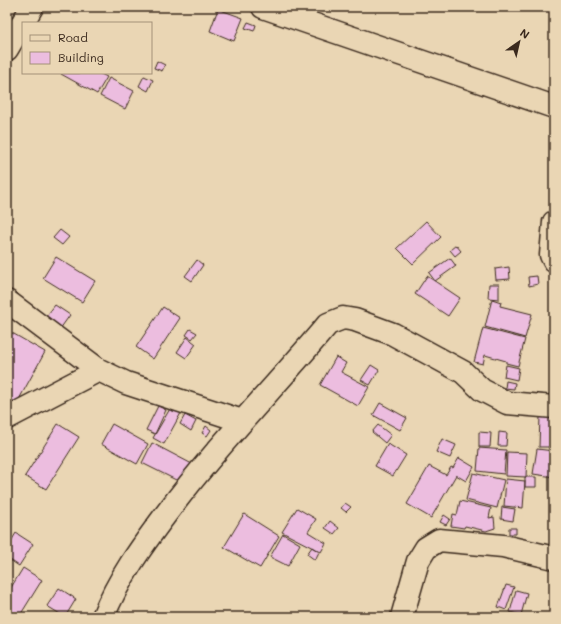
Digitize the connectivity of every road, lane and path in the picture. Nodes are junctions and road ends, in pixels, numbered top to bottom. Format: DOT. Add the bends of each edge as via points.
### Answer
graph roads {
  1 [pos="32,7"];
  2 [pos="263,7"];
  3 [pos="23,22"];
  4 [pos="22,24"];
  5 [pos="7,49"];
  6 [pos="554,107"];
  7 [pos="554,222"];
  8 [pos="554,261"];
  9 [pos="7,301"];
  10 [pos="99,370"];
  11 [pos="554,407"];
  12 [pos="7,418"];
  13 [pos="242,420"];
  14 [pos="554,558"];
  15 [pos="103,617"];
  16 [pos="402,617"];
  1 -- 3 [label="street"];
  2 -- 6 [label="street"];
  4 -- 5 [label="street"];
  7 -- 8 [label="street" via="551,255"];
  9 -- 10 [label="street"];
  10 -- 12 [label="street"];
  10 -- 13 [label="street" via="126,383"];
  11 -- 13 [label="street" via="507,402 482,390 463,372 393,334 343,318 328,324"];
  13 -- 15 [label="street" via="154,530 127,569"];
  14 -- 16 [label="street" via="503,546 440,540 426,548 418,561"];
}
